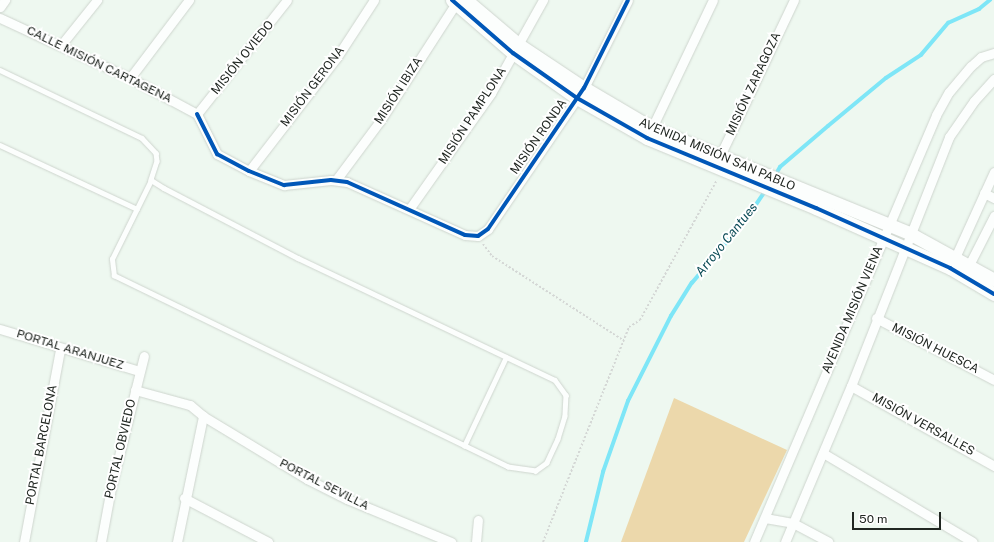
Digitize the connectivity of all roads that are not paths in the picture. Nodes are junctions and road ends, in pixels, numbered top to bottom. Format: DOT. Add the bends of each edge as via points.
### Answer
graph roads {
  1 [pos="6,0"];
  2 [pos="98,0"];
  3 [pos="189,0"];
  4 [pos="287,0"];
  5 [pos="374,0"];
  6 [pos="543,0"];
  7 [pos="628,0"];
  8 [pos="712,0"];
  9 [pos="794,0"];
  10 [pos="458,1"];
  11 [pos="0,7"];
  12 [pos="0,18"];
  13 [pos="61,45"];
  14 [pos="516,49"];
  15 [pos="994,54"];
  16 [pos="0,70"];
  17 [pos="130,78"];
  18 [pos="994,79"];
  19 [pos="581,93"];
  20 [pos="197,114"];
  21 [pos="649,133"];
  22 [pos="0,145"];
  23 [pos="717,162"];
  24 [pos="249,171"];
  25 [pos="994,172"];
  26 [pos="151,180"];
  27 [pos="336,180"];
  28 [pos="984,193"];
  29 [pos="994,198"];
  30 [pos="818,202"];
  31 [pos="410,208"];
  32 [pos="137,209"];
  33 [pos="994,216"];
  34 [pos="888,224"];
  35 [pos="909,233"];
  36 [pos="882,239"];
  37 [pos="903,248"];
  38 [pos="952,262"];
  39 [pos="966,270"];
  40 [pos="994,280"];
  41 [pos="994,294"];
  42 [pos="876,318"];
  43 [pos="0,329"];
  44 [pos="60,349"];
  45 [pos="144,356"];
  46 [pos="506,357"];
  47 [pos="139,371"];
  48 [pos="994,380"];
  49 [pos="851,386"];
  50 [pos="135,390"];
  51 [pos="203,416"];
  52 [pos="464,446"];
  53 [pos="822,453"];
  54 [pos="994,466"];
  55 [pos="184,498"];
  56 [pos="765,518"];
  57 [pos="478,520"];
  58 [pos="793,523"];
  59 [pos="24,542"];
  60 [pos="101,542"];
  61 [pos="177,542"];
  62 [pos="268,542"];
  63 [pos="451,542"];
  64 [pos="476,542"];
  65 [pos="754,542"];
  66 [pos="784,542"];
  67 [pos="828,542"];
  68 [pos="973,542"];
  1 -- 11 [label="street"];
  2 -- 13 [label="street"];
  3 -- 17 [label="street"];
  4 -- 20 [label="street, MISIÓN OVIEDO"];
  5 -- 24 [label="street, MISIÓN GERONA" via="337,57"];
  6 -- 14 [label="street, MISIÓN PAMPLONA"];
  7 -- 19 [label="street, MISIÓN RONDA"];
  8 -- 21 [label="street"];
  9 -- 23 [label="street, MISIÓN ZARAGOZA"];
  10 -- 14 [label="street, AVENIDA MISIÓN SAN PABLO"];
  10 -- 27 [label="street, MISIÓN IBIZA" via="380,121"];
  12 -- 13 [label="street, CALLE MISIÓN CARTAGENA"];
  13 -- 17 [label="street, CALLE MISIÓN CARTAGENA"];
  14 -- 19 [label="street, AVENIDA MISIÓN SAN PABLO"];
  14 -- 31 [label="street, MISIÓN PAMPLONA" via="491,93"];
  15 -- 34 [label="street, AVENIDA MISIÓN VIENA" via="981,57 949,92"];
  16 -- 26 [label="lane" via="142,138 156,153 157,161"];
  17 -- 20 [label="street, CALLE MISIÓN CARTAGENA"];
  18 -- 35 [label="street, AVENIDA MISIÓN VIENA" via="974,101 949,137"];
  19 -- 21 [label="street, AVENIDA MISIÓN SAN PABLO"];
  19 -- 31 [label="street, MISIÓN RONDA" via="488,229 478,236 465,235"];
  20 -- 24 [label="street" via="218,154"];
  21 -- 23 [label="street, AVENIDA MISIÓN SAN PABLO"];
  22 -- 32 [label="lane"];
  23 -- 30 [label="street, AVENIDA MISIÓN SAN PABLO"];
  24 -- 27 [label="street" via="284,185"];
  25 -- 28 [label="street"];
  26 -- 32 [label="lane"];
  26 -- 46 [label="lane" via="298,258"];
  27 -- 31 [label="street" via="347,182"];
  28 -- 29 [label="street"];
  28 -- 38 [label="street"];
  30 -- 34 [label="street, AVENIDA MISIÓN SAN PABLO"];
  30 -- 36 [label="street, AVENIDA MISIÓN SAN PABLO"];
  32 -- 52 [label="lane" via="112,258 114,276"];
  33 -- 39 [label="street"];
  34 -- 35 [label="street, AVENIDA MISIÓN SAN PABLO"];
  34 -- 36 [label="street, AVENIDA MISIÓN VIENA"];
  35 -- 37 [label="street, AVENIDA MISIÓN VIENA"];
  35 -- 38 [label="street, AVENIDA MISIÓN SAN PABLO"];
  36 -- 37 [label="street, AVENIDA MISIÓN SAN PABLO"];
  36 -- 56 [label="street, AVENIDA MISIÓN VIENA"];
  37 -- 38 [label="street, AVENIDA MISIÓN SAN PABLO"];
  37 -- 42 [label="street, AVENIDA MISIÓN VIENA"];
  38 -- 39 [label="street, AVENIDA MISIÓN SAN PABLO"];
  39 -- 40 [label="street, AVENIDA MISIÓN SAN PABLO"];
  39 -- 41 [label="street, AVENIDA MISIÓN SAN PABLO"];
  42 -- 48 [label="street, MISIÓN HUESCA"];
  42 -- 49 [label="street, AVENIDA MISIÓN VIENA"];
  43 -- 44 [label="street, PORTAL ARANJUEZ"];
  44 -- 47 [label="street, PORTAL ARANJUEZ"];
  44 -- 59 [label="street, PORTAL BARCELONA"];
  45 -- 47 [label="street, PORTAL OBVIEDO"];
  46 -- 52 [label="lane"];
  46 -- 52 [label="lane" via="555,380 566,395 565,416 547,464 536,471 508,467"];
  47 -- 50 [label="street, PORTAL OBVIEDO"];
  49 -- 53 [label="street, AVENIDA MISIÓN VIENA"];
  49 -- 54 [label="street, MISIÓN VERSALLES"];
  50 -- 51 [label="street, PORTAL SEVILLA" via="182,401 195,407"];
  50 -- 60 [label="street, PORTAL OBVIEDO"];
  51 -- 55 [label="street"];
  51 -- 63 [label="street, PORTAL SEVILLA" via="307,479 347,500"];
  53 -- 58 [label="street, AVENIDA MISIÓN VIENA"];
  53 -- 68 [label="street"];
  55 -- 61 [label="street"];
  55 -- 62 [label="street"];
  56 -- 58 [label="street"];
  56 -- 65 [label="street, AVENIDA MISIÓN VIENA"];
  57 -- 64 [label="street"];
  58 -- 66 [label="street, AVENIDA MISIÓN VIENA"];
  58 -- 67 [label="street"];
}
